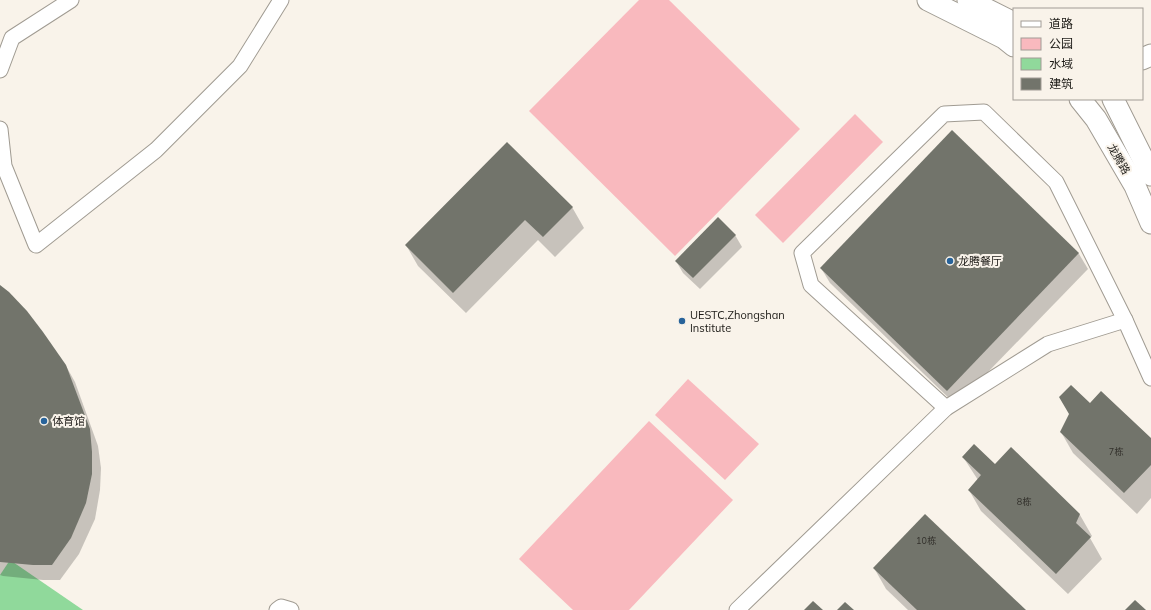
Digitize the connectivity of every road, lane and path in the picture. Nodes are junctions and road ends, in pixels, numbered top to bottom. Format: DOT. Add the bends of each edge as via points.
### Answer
graph roads {
  1 [pos="71,0"];
  2 [pos="281,0"];
  3 [pos="928,0"];
  4 [pos="968,0"];
  5 [pos="1013,22"];
  6 [pos="1013,45"];
  7 [pos="0,70"];
  8 [pos="1081,100"];
  9 [pos="1114,100"];
  10 [pos="0,129"];
  11 [pos="1151,175"];
  12 [pos="1151,223"];
  13 [pos="1125,320"];
  14 [pos="1151,378"];
  15 [pos="946,408"];
  16 [pos="277,610"];
  17 [pos="291,610"];
  18 [pos="737,610"];
  1 -- 7 [label="street" via="12,38"];
  2 -- 10 [label="street" via="240,66 156,150 36,245 4,166"];
  3 -- 6 [label="street" via="1004,38"];
  4 -- 5 [label="street"];
  8 -- 12 [label="street, 龙腾路" via="1096,119 1135,186"];
  9 -- 11 [label="street, 龙腾路"];
  13 -- 14 [label="street"];
  13 -- 15 [label="street" via="1048,344"];
  13 -- 15 [label="street" via="1056,182 984,112 944,114 802,253 811,284"];
  15 -- 18 [label="street"];
  16 -- 17 [label="street" via="281,607"];
}
